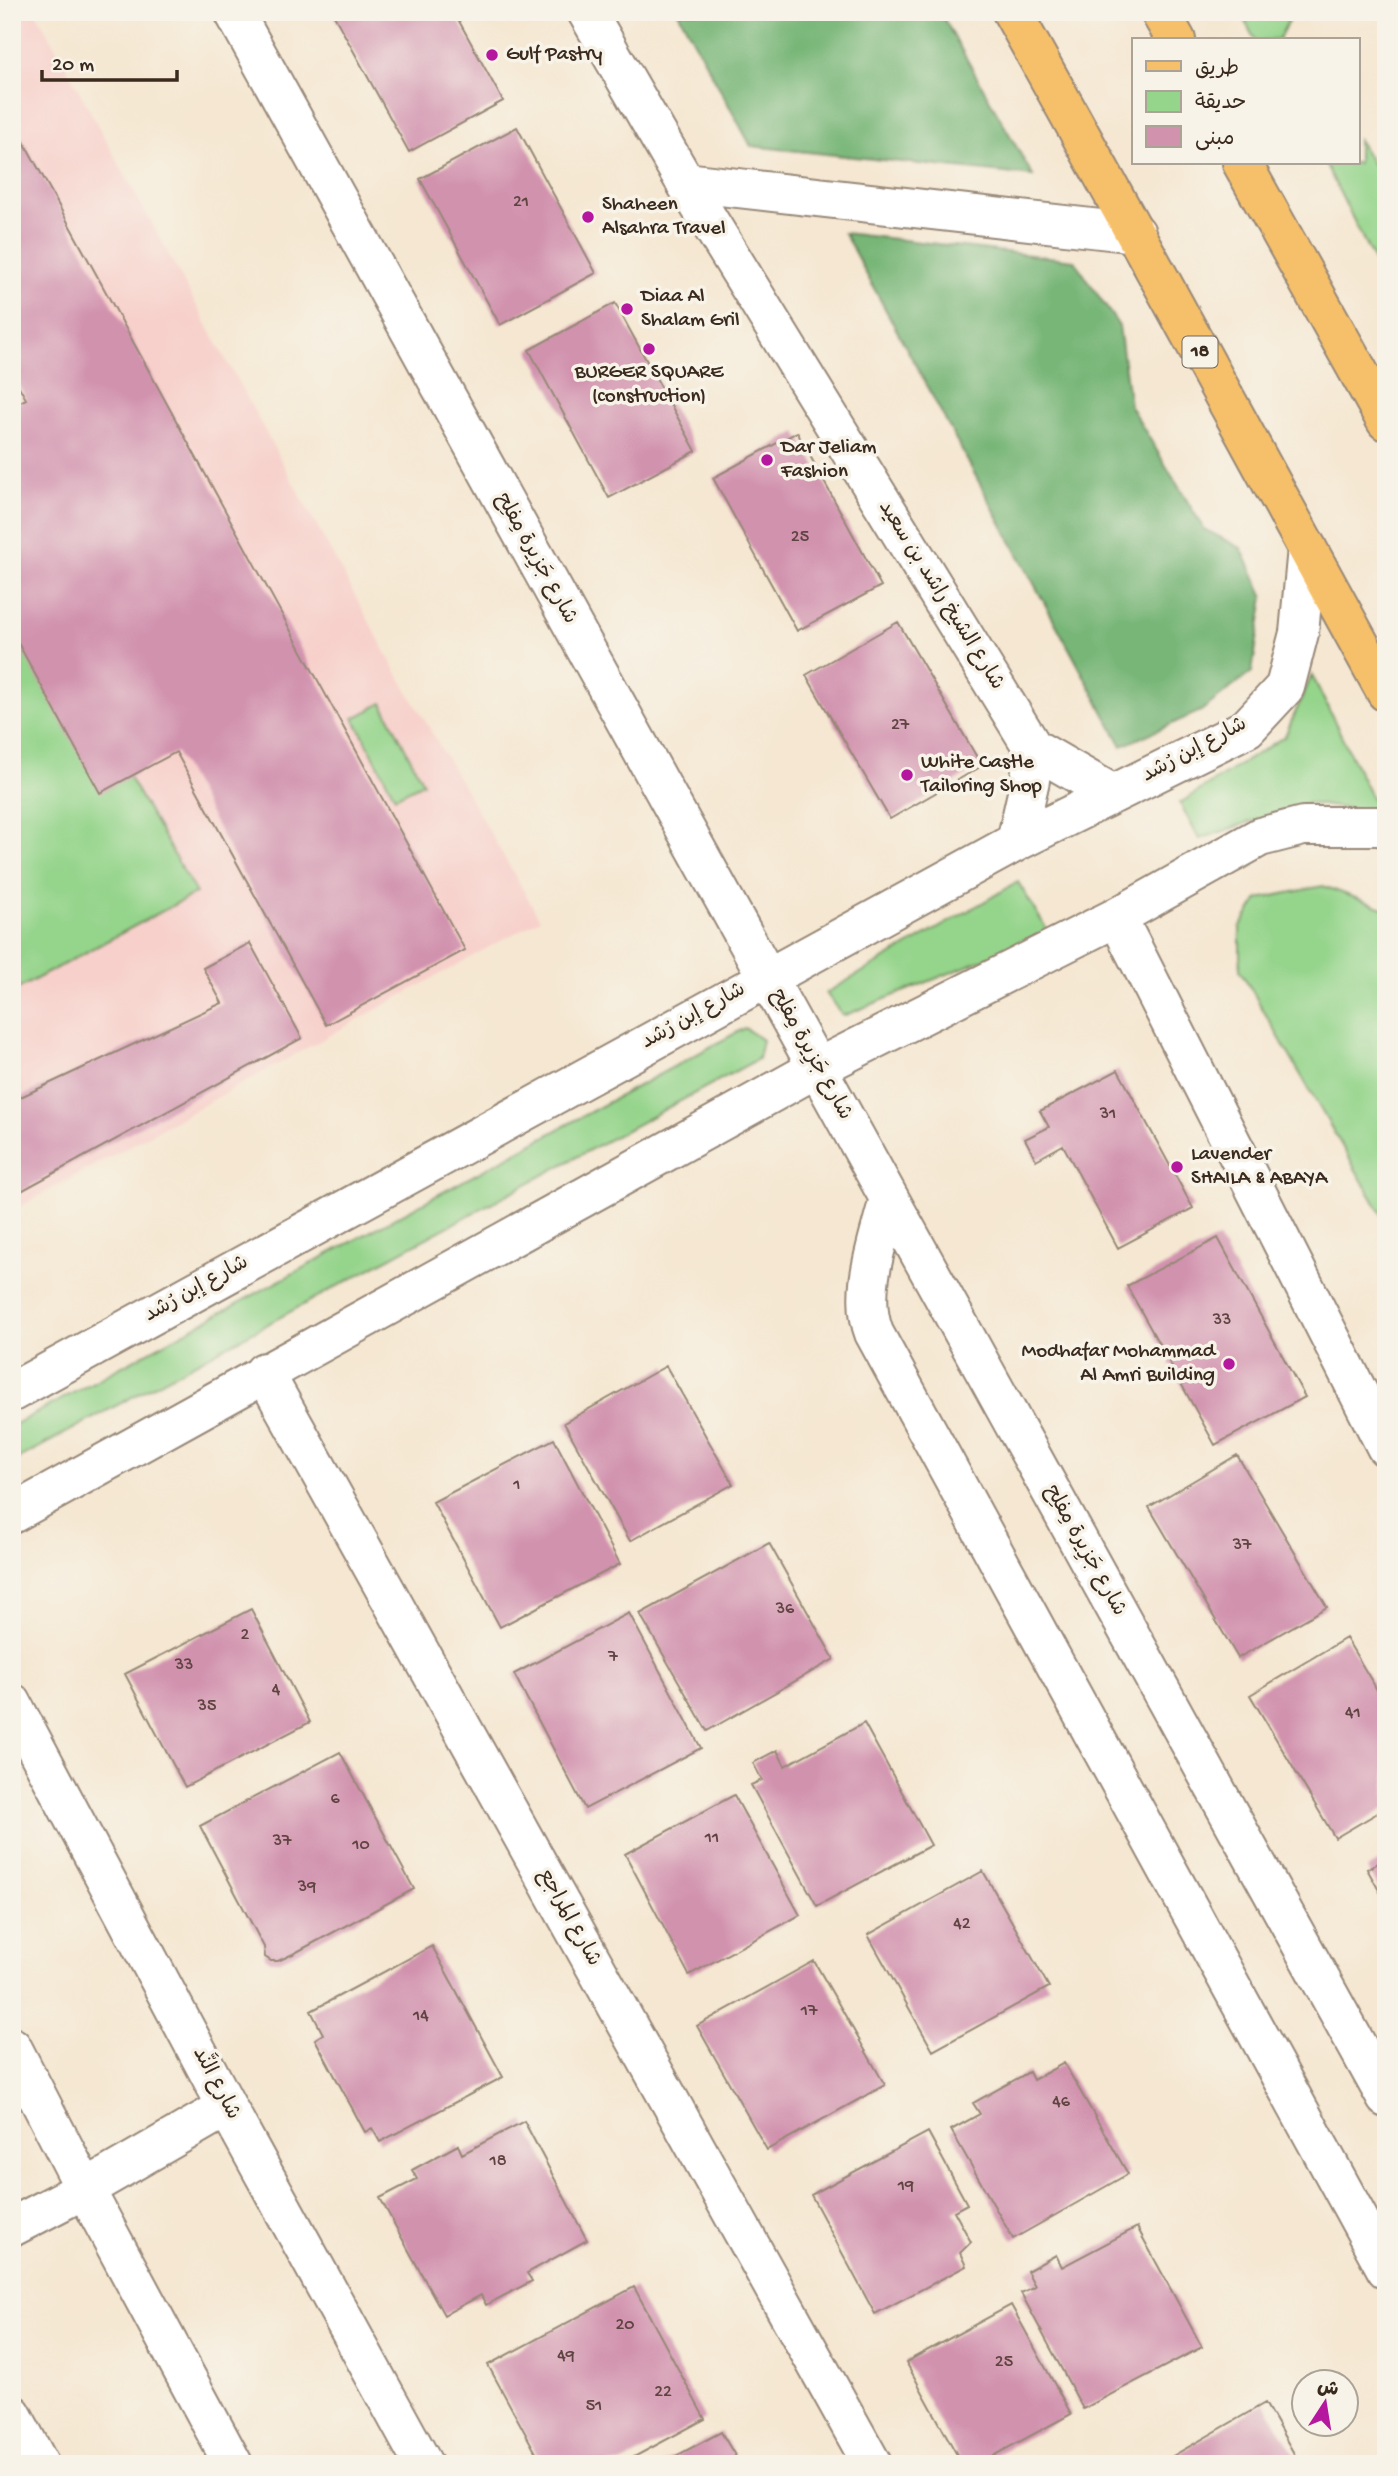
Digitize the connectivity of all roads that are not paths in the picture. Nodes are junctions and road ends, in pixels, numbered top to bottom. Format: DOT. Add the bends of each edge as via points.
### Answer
graph roads {
  1 [pos="234,12"];
  2 [pos="587,12"];
  3 [pos="1012,12"];
  4 [pos="1160,12"];
  5 [pos="1175,38"];
  6 [pos="1243,164"];
  7 [pos="685,182"];
  8 [pos="1136,233"];
  9 [pos="1386,421"];
  10 [pos="1307,548"];
  11 [pos="1386,692"];
  12 [pos="1033,748"];
  13 [pos="1113,794"];
  14 [pos="1386,828"];
  15 [pos="1016,842"];
  16 [pos="1117,916"];
  17 [pos="766,977"];
  18 [pos="817,1068"];
  19 [pos="889,1198"];
  20 [pos="264,1372"];
  21 [pos="12,1392"];
  22 [pos="1386,1447"];
  23 [pos="12,1514"];
  24 [pos="12,1703"];
  25 [pos="12,2047"];
  26 [pos="1386,2098"];
  27 [pos="227,2107"];
  28 [pos="85,2189"];
  29 [pos="12,2227"];
  30 [pos="1386,2269"];
  31 [pos="12,2414"];
  32 [pos="39,2464"];
  33 [pos="233,2464"];
  34 [pos="423,2464"];
  35 [pos="872,2464"];
  1 -- 17 [label="street, شارع جَزِيرة مِفلِح"];
  2 -- 7 [label="street, شارع الشيخ راشد بن سعيد"];
  3 -- 8 [label="main road, 18"];
  4 -- 5 [label="main road"];
  6 -- 9 [label="main road"];
  7 -- 8 [label="street"];
  7 -- 12 [label="street, شارع الشيخ راشد بن سعيد"];
  8 -- 10 [label="main road, 18"];
  10 -- 11 [label="main road, 18"];
  10 -- 13 [label="street, شارع إبن رُشد" via="1299,633 1285,687 1247,727"];
  12 -- 13 [label="street, شارع الشيخ راشد بن سعيد"];
  12 -- 15 [label="street"];
  13 -- 15 [label="street, شارع إبن رُشد"];
  14 -- 16 [label="street" via="1303,826 1260,837"];
  15 -- 17 [label="street, شارع إبن رُشد"];
  16 -- 18 [label="street"];
  16 -- 22 [label="street"];
  17 -- 18 [label="street, شارع جَزِيرة مِفلِح"];
  17 -- 21 [label="street, شارع إبن رُشد"];
  18 -- 19 [label="street, شارع جَزِيرة مِفلِح"];
  18 -- 20 [label="street"];
  19 -- 26 [label="street, شارع جَزِيرة مِفلِح"];
  19 -- 30 [label="street" via="870,1282 869,1319 874,1333"];
  20 -- 23 [label="street"];
  20 -- 35 [label="street, شارع المراجع"];
  24 -- 27 [label="street, شارع النَّد"];
  25 -- 28 [label="street"];
  27 -- 28 [label="street"];
  27 -- 34 [label="street, شارع النَّد"];
  28 -- 29 [label="street"];
  28 -- 33 [label="street"];
  31 -- 32 [label="street"];
}
